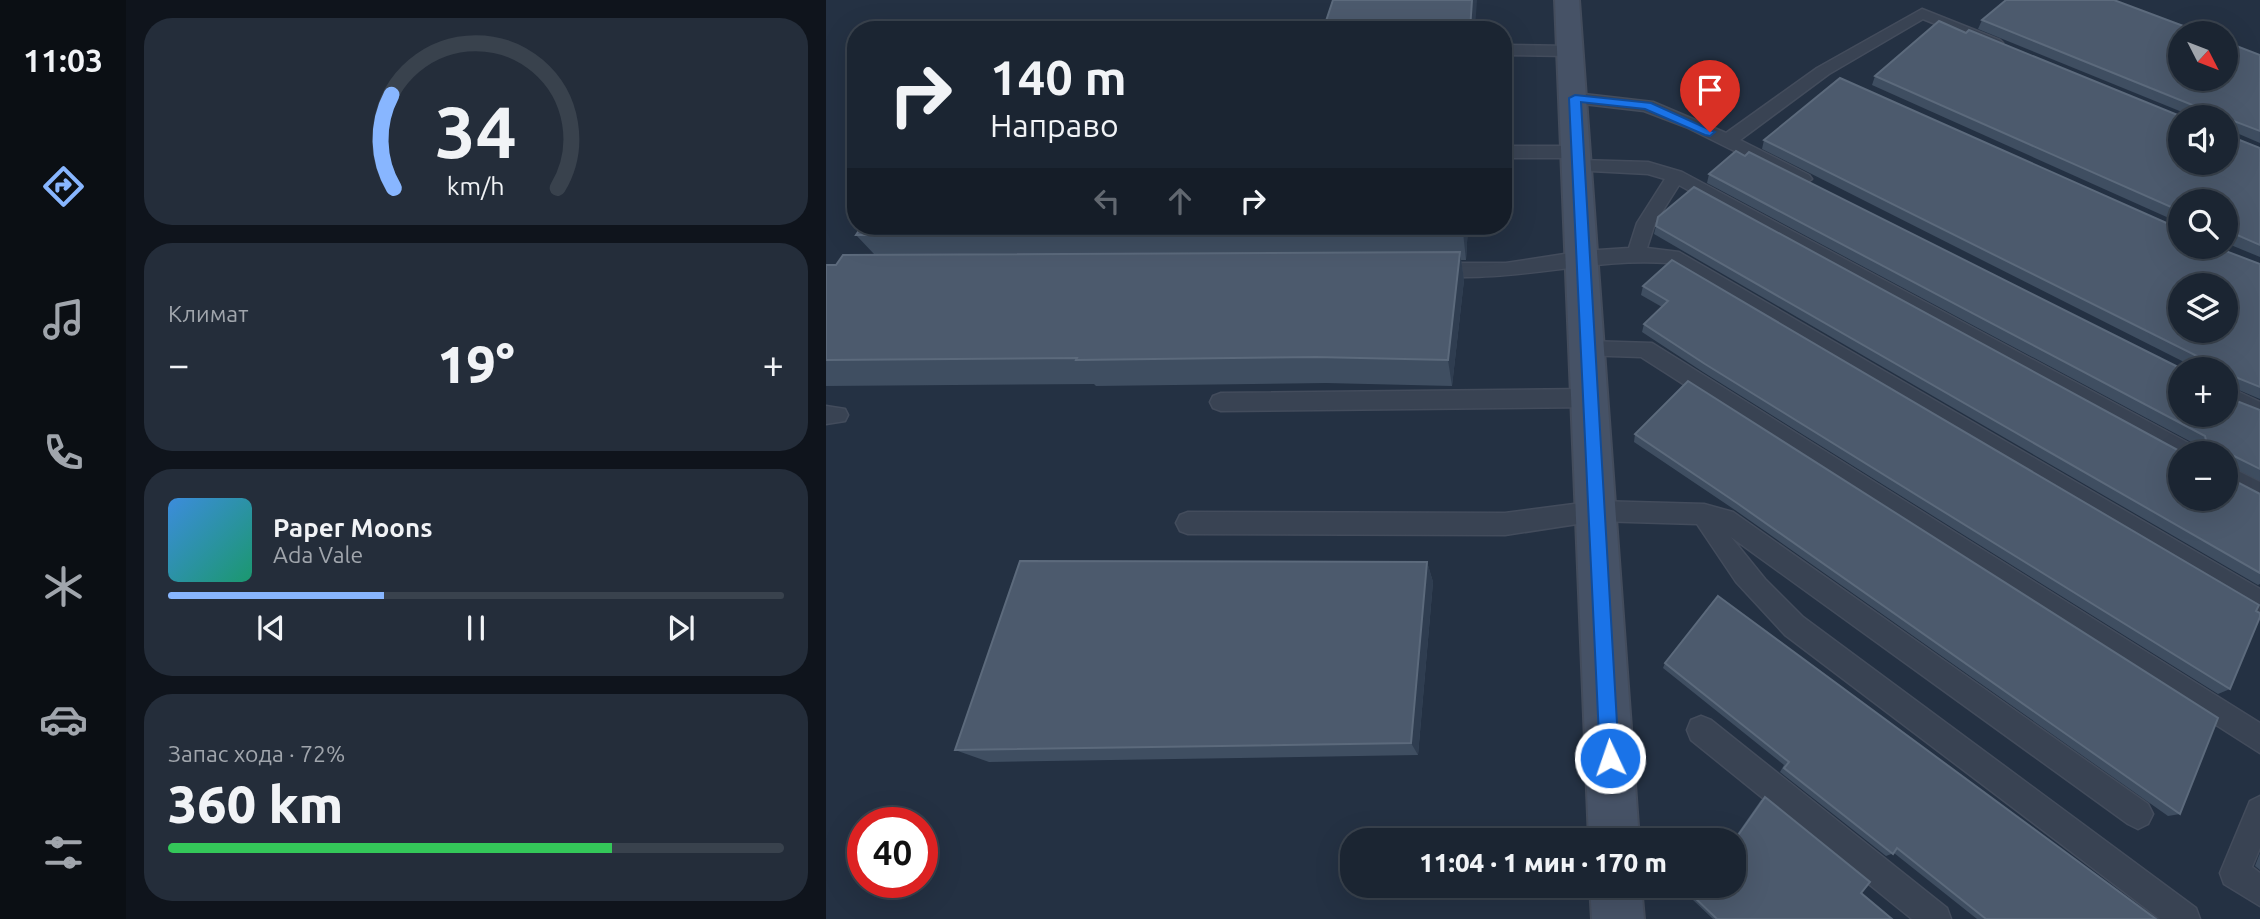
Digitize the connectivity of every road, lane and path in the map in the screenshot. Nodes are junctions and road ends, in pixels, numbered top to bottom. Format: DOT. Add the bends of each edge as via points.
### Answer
graph roads {
  1 [pos="1567,0"];
  2 [pos="1942,0"];
  3 [pos="1922,13"];
  4 [pos="1512,50"];
  5 [pos="2013,50"];
  6 [pos="1569,51"];
  7 [pos="1823,71"];
  8 [pos="1847,82"];
  9 [pos="1575,98"];
  10 [pos="1727,141"];
  11 [pos="1512,153"];
  12 [pos="1578,159"];
  13 [pos="1676,176"];
  14 [pos="1825,191"];
  15 [pos="1636,254"];
  16 [pos="1584,258"];
  17 [pos="1409,270"];
  18 [pos="1588,349"];
  19 [pos="1590,398"];
  20 [pos="2238,401"];
  21 [pos="1221,402"];
  22 [pos="2260,412"];
  23 [pos="2168,443"];
  24 [pos="2238,481"];
  25 [pos="2260,493"];
  26 [pos="1597,511"];
  27 [pos="1704,514"];
  28 [pos="1188,523"];
  29 [pos="2260,603"];
  30 [pos="1701,730"];
  31 [pos="2260,739"];
  32 [pos="2260,811"];
  33 [pos="2138,814"];
  34 [pos="1613,828"];
  35 [pos="2260,891"];
  36 [pos="1617,898"];
  37 [pos="1618,919"];
  38 [pos="1936,919"];
  39 [pos="2185,919"];
  1 -- 6 [label="street"];
  2 -- 3 [label="lane"];
  3 -- 5 [label="lane"];
  3 -- 7 [label="lane"];
  4 -- 6 [label="lane"];
  6 -- 9 [label="street"];
  7 -- 8 [label="lane"];
  7 -- 10 [label="lane"];
  9 -- 10 [label="lane" via="1647,106"];
  9 -- 12 [label="street"];
  10 -- 14 [label="lane"];
  11 -- 12 [label="lane"];
  12 -- 13 [label="lane"];
  12 -- 16 [label="street"];
  13 -- 15 [label="lane" via="1646,223"];
  13 -- 23 [label="lane"];
  15 -- 16 [label="lane"];
  15 -- 29 [label="lane" via="1672,257"];
  16 -- 17 [label="lane" via="1506,270"];
  16 -- 18 [label="street"];
  18 -- 19 [label="street"];
  18 -- 31 [label="lane" via="1645,349"];
  19 -- 21 [label="lane"];
  19 -- 26 [label="street"];
  20 -- 22 [label="lane"];
  24 -- 25 [label="lane"];
  26 -- 27 [label="lane"];
  26 -- 28 [label="lane" via="1505,524"];
  26 -- 34 [label="street"];
  27 -- 33 [label="lane" via="1725,519"];
  27 -- 39 [label="lane" via="1721,546 1794,626"];
  30 -- 38 [label="lane"];
  32 -- 35 [label="lane" via="2235,873"];
  36 -- 37 [label="street"];
}
